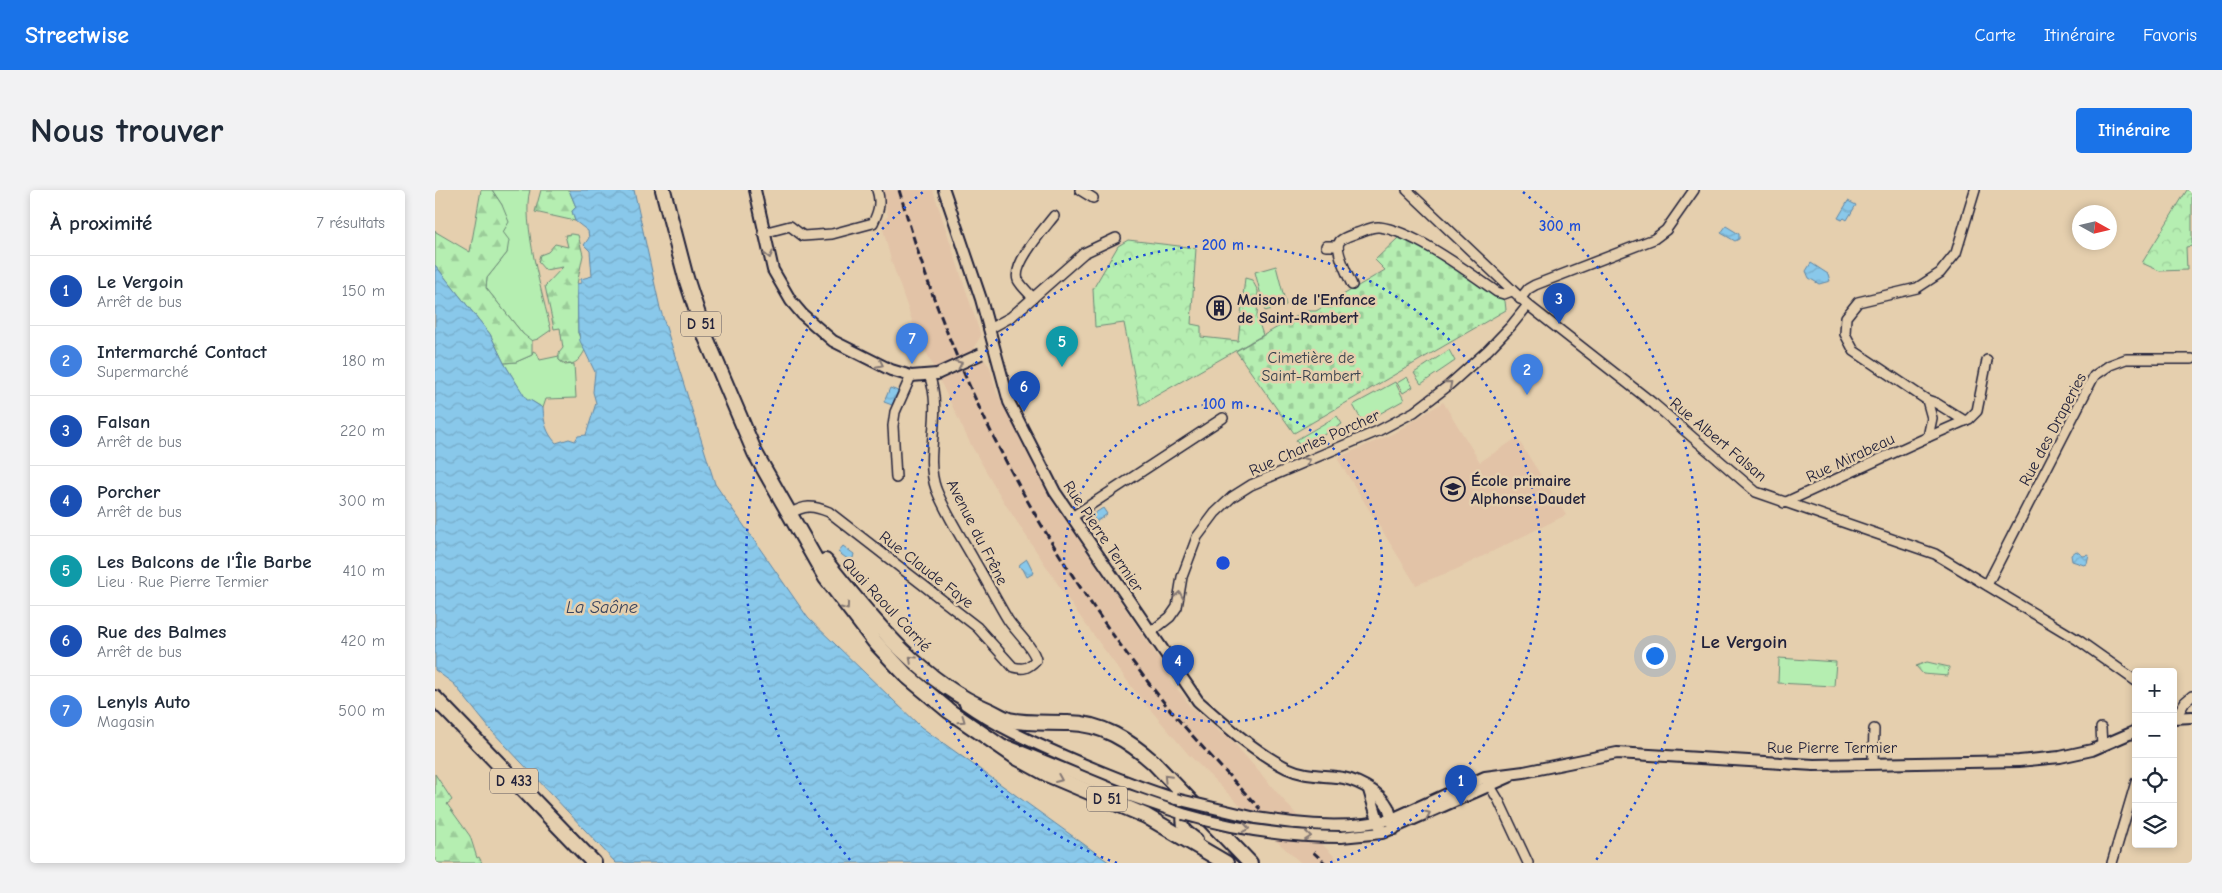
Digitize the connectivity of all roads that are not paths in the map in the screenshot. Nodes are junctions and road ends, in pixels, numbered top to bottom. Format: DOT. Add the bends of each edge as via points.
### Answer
graph roads {
  1 [pos="663,190"];
  2 [pos="755,190"];
  3 [pos="877,190"];
  4 [pos="943,190"];
  5 [pos="1080,190"];
  6 [pos="1407,190"];
  7 [pos="1694,190"];
  8 [pos="1975,190"];
  9 [pos="1093,198"];
  10 [pos="1054,216"];
  11 [pos="763,232"];
  12 [pos="1116,238"];
  13 [pos="1326,246"];
  14 [pos="1338,246"];
  15 [pos="1352,285"];
  16 [pos="1512,291"];
  17 [pos="1033,298"];
  18 [pos="1524,302"];
  19 [pos="989,329"];
  20 [pos="994,349"];
  21 [pos="2192,359"];
  22 [pos="1987,360"];
  23 [pos="933,375"];
  24 [pos="911,376"];
  25 [pos="1927,400"];
  26 [pos="1223,418"];
  27 [pos="1965,421"];
  28 [pos="1928,437"];
  29 [pos="896,478"];
  30 [pos="1784,503"];
  31 [pos="789,514"];
  32 [pos="1072,517"];
  33 [pos="803,535"];
  34 [pos="1987,585"];
  35 [pos="1151,632"];
  36 [pos="1036,660"];
  37 [pos="2132,678"];
  38 [pos="949,690"];
  39 [pos="2192,696"];
  40 [pos="435,698"];
  41 [pos="2177,715"];
  42 [pos="2192,717"];
  43 [pos="2177,718"];
  44 [pos="1041,723"];
  45 [pos="1883,724"];
  46 [pos="2101,728"];
  47 [pos="2132,733"];
  48 [pos="986,738"];
  49 [pos="1028,740"];
  50 [pos="2102,746"];
  51 [pos="1873,762"];
  52 [pos="1056,765"];
  53 [pos="1487,781"];
  54 [pos="1369,790"];
  55 [pos="2132,796"];
  56 [pos="1214,809"];
  57 [pos="1183,814"];
  58 [pos="1379,822"];
  59 [pos="1393,824"];
  60 [pos="1382,834"];
  61 [pos="594,863"];
  62 [pos="1227,863"];
  63 [pos="1250,863"];
  64 [pos="1528,863"];
  65 [pos="2112,863"];
  1 -- 31 [label="main road, Quai Raoul Carrié / D 51" via="704,333 755,453"];
  2 -- 11 [label="street"];
  3 -- 11 [label="street" via="880,199 873,222 832,234 803,236 790,226"];
  4 -- 19 [label="street, Rue Pierre Termier"];
  5 -- 9 [label="street"];
  6 -- 16 [label="street, Rue Albert Falsan"];
  7 -- 18 [label="street, Rue Charles Porcher" via="1666,230 1653,239 1535,285 1528,290"];
  8 -- 25 [label="street" via="1956,254 1940,273 1917,288 1858,302 1846,317 1845,334 1854,351"];
  10 -- 17 [label="street" via="1020,262 1017,272 1018,281"];
  11 -- 24 [label="street, one-way" via="773,270 802,314 833,340 891,370"];
  12 -- 17 [label="street" via="1084,253"];
  13 -- 14 [label="street"];
  14 -- 15 [label="street"];
  14 -- 16 [label="street" via="1347,236 1377,227 1396,231 1440,254 1497,292"];
  16 -- 18 [label="street, Rue Albert Falsan"];
  17 -- 19 [label="street" via="1011,317"];
  18 -- 30 [label="street, Rue Albert Falsan" via="1654,404 1739,480 1756,492"];
  35 -- 18 [label="street, Rue Charles Porcher, one-way" via="1177,607 1182,577 1197,537 1231,497 1414,412 1488,350 1511,326"];
  19 -- 20 [label="street, Rue Pierre Termier"];
  23 -- 20 [label="street, one-way, bridge"];
  20 -- 32 [label="street, Rue Pierre Termier" via="1009,402 1055,492"];
  21 -- 34 [label="street, Rue des Draperies" via="2126,360 2110,365 2094,376"];
  22 -- 27 [label="street" via="1977,411"];
  23 -- 24 [label="street"];
  23 -- 36 [label="street, Avenue du Frêne" via="936,404 931,463 936,488 999,605 1017,634 1035,653"];
  24 -- 29 [label="street" via="895,412"];
  25 -- 27 [label="street"];
  25 -- 28 [label="street" via="1933,418"];
  26 -- 32 [label="street"];
  27 -- 28 [label="street, Rue Mirabeau"];
  28 -- 30 [label="street, Rue Mirabeau"];
  30 -- 34 [label="street, Rue Albert Falsan" via="1935,554"];
  31 -- 33 [label="main road, Quai Raoul Carrié / D 51"];
  31 -- 36 [label="street, Rue Claude Faye" via="805,506 816,506 829,512 977,627 1013,667 1029,667"];
  32 -- 35 [label="street, Rue Pierre Termier"];
  38 -- 33 [label="main road, Quai Raoul Carrié / D 51, one-way" via="885,632"];
  33 -- 48 [label="main road, Quai Raoul Carrié / D 51, one-way" via="826,578 875,642 907,676"];
  34 -- 37 [label="street, Rue Albert Falsan" via="2078,640"];
  35 -- 54 [label="street, Rue Pierre Termier" via="1198,701 1224,724 1285,767 1310,776 1343,778"];
  38 -- 44 [label="main road, Quai Raoul Carrié / D 51" via="1007,720"];
  38 -- 49 [label="street, Rue Pierre Termier" via="986,718"];
  39 -- 41 [label="street"];
  40 -- 61 [label="main road, D 433"];
  42 -- 43 [label="street"];
  44 -- 49 [label="street" via="1031,730"];
  63 -- 44 [label="main road, Quai Raoul Carrié / D 51, one-way" via="1136,747 1093,726 1071,722"];
  45 -- 51 [label="street" via="1872,730"];
  46 -- 50 [label="street"];
  47 -- 50 [label="street, Rue Pierre Termier"];
  48 -- 52 [label="street, Rue Pierre Termier"];
  48 -- 62 [label="main road, Quai Raoul Carrié / D 51, one-way" via="1049,775 1146,816"];
  49 -- 52 [label="street, Rue Pierre Termier" via="1032,752"];
  49 -- 56 [label="street, Rue Pierre Termier, bridge" via="1129,784"];
  50 -- 51 [label="street, Rue Pierre Termier" via="2060,758 2019,761"];
  51 -- 53 [label="street, Rue Pierre Termier" via="1814,765 1617,753"];
  52 -- 57 [label="street, Rue Pierre Termier" via="1122,794"];
  53 -- 59 [label="street, Rue Pierre Termier"];
  53 -- 64 [label="street"];
  54 -- 58 [label="street"];
  54 -- 59 [label="street, Rue Pierre Termier" via="1388,806"];
  55 -- 65 [label="street"];
  56 -- 57 [label="street, Rue Pierre Termier, bridge" via="1188,810"];
  56 -- 58 [label="street, Rue Pierre Termier, bridge" via="1333,827"];
  57 -- 60 [label="street, Rue Pierre Termier, one-way, bridge" via="1274,833 1314,837"];
  57 -- 62 [label="street" via="1181,823 1184,830"];
  58 -- 59 [label="street, Rue Pierre Termier"];
  58 -- 60 [label="street"];
  59 -- 60 [label="street, Rue Pierre Termier"];
}
